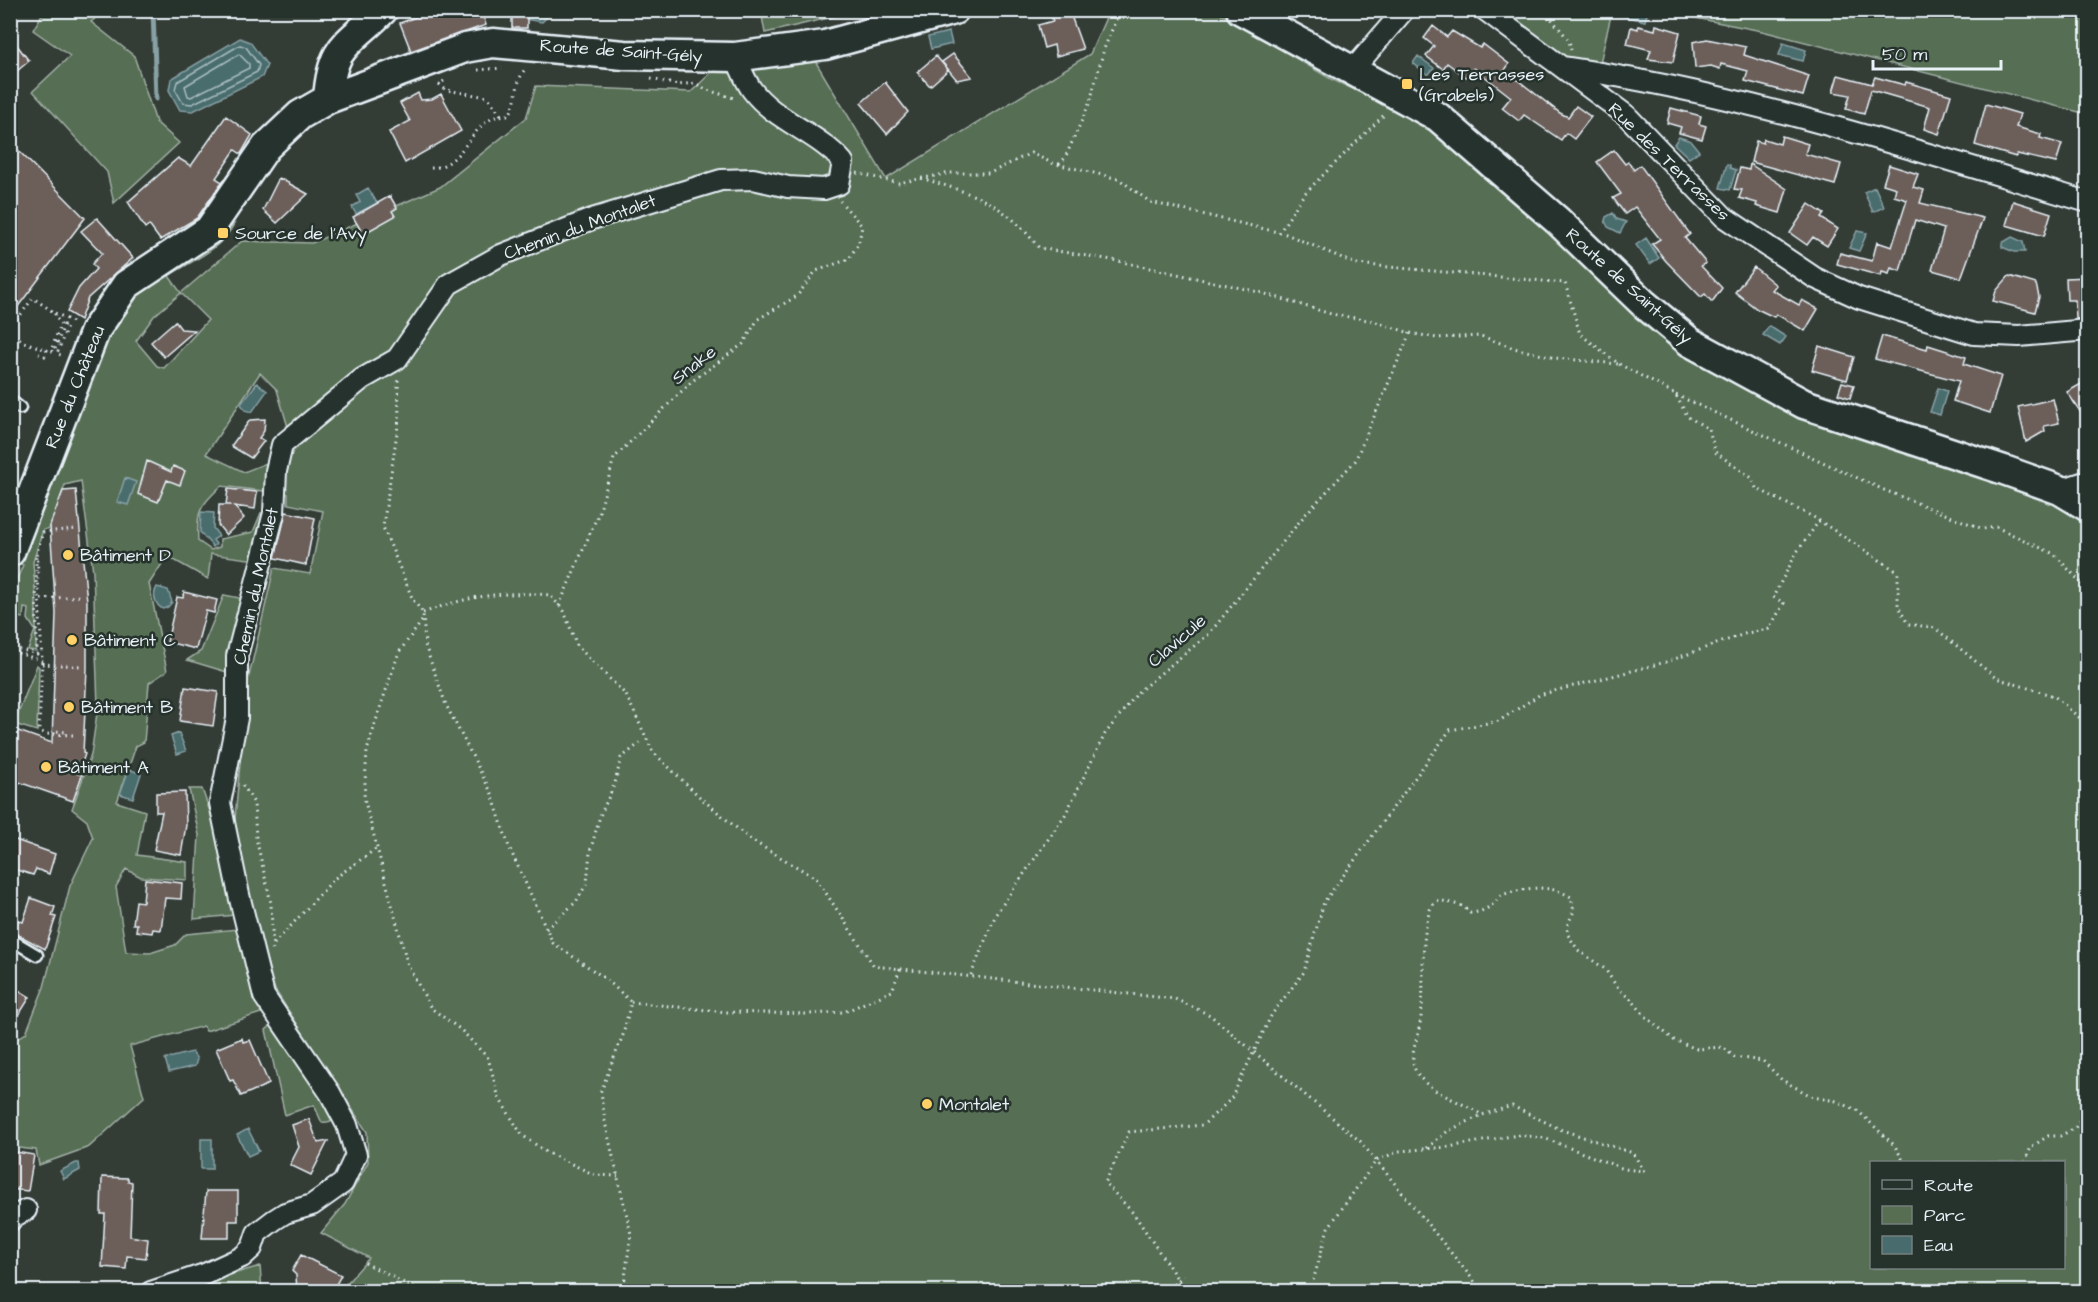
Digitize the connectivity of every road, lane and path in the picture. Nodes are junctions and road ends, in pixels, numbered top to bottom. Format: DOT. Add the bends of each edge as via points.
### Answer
graph roads {
  1 [pos="383,10"];
  2 [pos="954,10"];
  3 [pos="1120,10"];
  4 [pos="1241,10"];
  5 [pos="1404,10"];
  6 [pos="1485,10"];
  7 [pos="1544,10"];
  8 [pos="735,57"];
  9 [pos="521,66"];
  10 [pos="527,66"];
  11 [pos="535,66"];
  12 [pos="512,67"];
  13 [pos="1563,67"];
  14 [pos="469,71"];
  15 [pos="1351,72"];
  16 [pos="447,79"];
  17 [pos="649,79"];
  18 [pos="1391,93"];
  19 [pos="735,98"];
  20 [pos="328,99"];
  21 [pos="501,115"];
  22 [pos="1059,164"];
  23 [pos="431,168"];
  24 [pos="843,172"];
  25 [pos="919,177"];
  26 [pos="829,187"];
  27 [pos="2088,201"];
  28 [pos="1279,232"];
  29 [pos="55,313"];
  30 [pos="67,318"];
  31 [pos="74,322"];
  32 [pos="10,330"];
  33 [pos="2088,330"];
  34 [pos="1410,333"];
  35 [pos="39,354"];
  36 [pos="397,359"];
  37 [pos="1619,364"];
  38 [pos="1675,394"];
  39 [pos="10,400"];
  40 [pos="20,408"];
  41 [pos="2088,481"];
  42 [pos="2060,490"];
  43 [pos="2088,507"];
  44 [pos="1819,521"];
  45 [pos="71,527"];
  46 [pos="77,529"];
  47 [pos="53,531"];
  48 [pos="24,553"];
  49 [pos="2088,590"];
  50 [pos="74,595"];
  51 [pos="81,596"];
  52 [pos="57,598"];
  53 [pos="41,599"];
  54 [pos="559,606"];
  55 [pos="423,613"];
  56 [pos="423,620"];
  57 [pos="42,662"];
  58 [pos="72,663"];
  59 [pos="57,665"];
  60 [pos="81,666"];
  61 [pos="2088,721"];
  62 [pos="68,732"];
  63 [pos="54,734"];
  64 [pos="73,735"];
  65 [pos="644,740"];
  66 [pos="239,780"];
  67 [pos="376,848"];
  68 [pos="546,929"];
  69 [pos="10,939"];
  70 [pos="274,944"];
  71 [pos="37,955"];
  72 [pos="273,956"];
  73 [pos="900,968"];
  74 [pos="970,975"];
  75 [pos="631,1002"];
  76 [pos="1253,1053"];
  77 [pos="2088,1109"];
  78 [pos="1482,1115"];
  79 [pos="1426,1149"];
  80 [pos="1376,1161"];
  81 [pos="1903,1161"];
  82 [pos="2025,1161"];
  83 [pos="618,1176"];
  84 [pos="365,1263"];
  85 [pos="1183,1276"];
  86 [pos="1179,1280"];
  87 [pos="151,1292"];
  88 [pos="422,1292"];
  89 [pos="623,1292"];
  90 [pos="1165,1292"];
  91 [pos="1186,1292"];
  92 [pos="1310,1292"];
  93 [pos="1483,1292"];
  1 -- 20 [label="street" via="333,61"];
  2 -- 8 [label="street, Route de Saint-Gély" via="825,45"];
  3 -- 22 [label="path" via="1104,49 1090,102"];
  4 -- 15 [label="street, Route de Saint-Gély"];
  5 -- 15 [label="street"];
  6 -- 13 [label="street, Rue des Terrasses"];
  7 -- 13 [label="path" via="1569,40 1572,53"];
  8 -- 20 [label="street, Route de Saint-Gély" via="633,56 493,43 465,48"];
  8 -- 24 [label="street" via="752,90 832,149 843,162"];
  9 -- 10 [label="path"];
  10 -- 11 [label="path"];
  10 -- 21 [label="path" via="519,76 513,108 509,115"];
  12 -- 14 [label="path"];
  13 -- 27 [label="street, Rue des Terrasses" via="1783,111"];
  13 -- 33 [label="street, Rue des Terrasses" via="1626,115 1724,217 1815,278 1859,298 1974,334 2019,336"];
  15 -- 18 [label="street, Route de Saint-Gély"];
  16 -- 21 [label="path" via="439,84 446,90 488,97"];
  17 -- 19 [label="path" via="678,85 695,83"];
  18 -- 28 [label="path" via="1385,114 1304,194"];
  18 -- 42 [label="street, Route de Saint-Gély" via="1438,117 1690,342 1804,404 1930,443"];
  20 -- 48 [label="street, Rue du Château" via="300,115 266,147 209,230 126,285 110,306 95,331"];
  21 -- 23 [label="path" via="485,121 448,163"];
  22 -- 25 [label="path" via="1031,153 990,172"];
  22 -- 28 [label="path" via="1119,180 1150,202"];
  24 -- 25 [label="path" via="898,183"];
  24 -- 26 [label="street" via="839,184"];
  25 -- 34 [label="path" via="985,199 1022,226 1039,248 1259,292"];
  26 -- 36 [label="street, Chemin du Montalet" via="788,187 753,179 721,180 592,219 501,255 449,284"];
  26 -- 54 [label="path, Snake" via="862,226 859,242 849,258 816,271 797,296 758,319 742,344 691,382 614,458 600,510"];
  28 -- 37 [label="path" via="1356,264 1565,283 1580,334"];
  29 -- 30 [label="path"];
  29 -- 31 [label="path" via="62,323 51,351 54,352 64,325 67,327 57,354 61,355"];
  29 -- 32 [label="path" via="33,298"];
  32 -- 35 [label="path" via="24,342 47,350 45,356"];
  34 -- 37 [label="path" via="1437,338 1481,336 1555,358"];
  34 -- 74 [label="path, Clavicule" via="1355,461 1304,516 1209,634 1139,690 1106,734 1065,815 996,914"];
  36 -- 55 [label="path" via="399,419 383,527"];
  36 -- 87 [label="street, Chemin du Montalet" via="362,379 282,445 274,513 237,656 237,718 220,802 264,996 330,1093 347,1125 356,1155 343,1183 329,1196 274,1220 257,1233 252,1248 242,1257"];
  37 -- 38 [label="path"];
  38 -- 44 [label="path" via="1688,417 1709,429 1715,452 1752,478 1756,488"];
  38 -- 49 [label="path" via="1884,490 1983,529 1996,527 2054,554"];
  39 -- 40 [label="lane"];
  41 -- 42 [label="street"];
  42 -- 43 [label="street, Route de Saint-Gély"];
  44 -- 61 [label="path" via="1898,573 1898,606 1908,624 1935,628 1996,678 2054,696"];
  44 -- 76 [label="path" via="1773,597 1784,603 1769,629 1666,662 1539,695 1498,721 1450,730 1324,902 1304,972 1272,1014"];
  45 -- 47 [label="path"];
  46 -- 47 [label="path"];
  47 -- 48 [label="path" via="44,532"];
  48 -- 53 [label="path"];
  48 -- 57 [label="path" via="34,556 37,654 19,651"];
  50 -- 52 [label="path"];
  51 -- 52 [label="path"];
  52 -- 53 [label="path"];
  53 -- 57 [label="path"];
  54 -- 55 [label="path" via="550,595 519,593 459,599"];
  54 -- 73 [label="path" via="577,646 626,695 653,752 751,840 816,878 874,966"];
  55 -- 56 [label="path"];
  56 -- 67 [label="path" via="399,652 367,751 364,798"];
  56 -- 68 [label="path" via="425,645 446,705 492,794 509,847"];
  57 -- 59 [label="path"];
  57 -- 63 [label="path" via="39,730"];
  58 -- 59 [label="path"];
  59 -- 60 [label="path"];
  62 -- 63 [label="path"];
  63 -- 64 [label="path"];
  65 -- 68 [label="path" via="621,758 590,852 587,883 576,902"];
  66 -- 70 [label="path" via="254,803 256,838 272,903"];
  67 -- 70 [label="path" via="335,878"];
  67 -- 83 [label="path" via="408,966 431,1008 461,1030 488,1058 499,1098 522,1135 546,1152 595,1175"];
  68 -- 75 [label="path" via="554,943 606,979"];
  69 -- 71 [label="lane"];
  70 -- 72 [label="path"];
  73 -- 74 [label="path"];
  73 -- 75 [label="path" via="892,991 844,1012 726,1012"];
  74 -- 76 [label="path" via="1175,999 1210,1015"];
  75 -- 83 [label="path" via="601,1091"];
  76 -- 80 [label="path" via="1360,1141"];
  76 -- 86 [label="path" via="1231,1099 1203,1125 1129,1132 1105,1183 1134,1214"];
  77 -- 82 [label="path" via="2075,1128 2060,1136 2048,1136 2031,1148"];
  78 -- 79 [label="path" via="1448,1131"];
  78 -- 79 [label="path" via="1512,1106 1562,1130 1633,1153 1644,1171 1624,1169 1544,1138 1518,1135"];
  78 -- 81 [label="path" via="1439,1093 1418,1075 1412,1062 1420,1027 1424,943 1430,908 1439,900 1463,906 1470,913 1481,912 1501,895 1556,888 1571,897 1574,910 1567,926 1568,935 1578,950 1605,969 1619,990 1660,1030 1697,1049 1723,1047 1734,1056 1763,1061 1782,1080 1813,1097 1857,1110 1895,1146"];
  79 -- 80 [label="path" via="1399,1151"];
  80 -- 92 [label="path" via="1328,1228"];
  80 -- 93 [label="path"];
  83 -- 89 [label="path" via="631,1233"];
  84 -- 88 [label="path"];
  85 -- 86 [label="path"];
  86 -- 90 [label="path"];
  86 -- 91 [label="path"];
}
